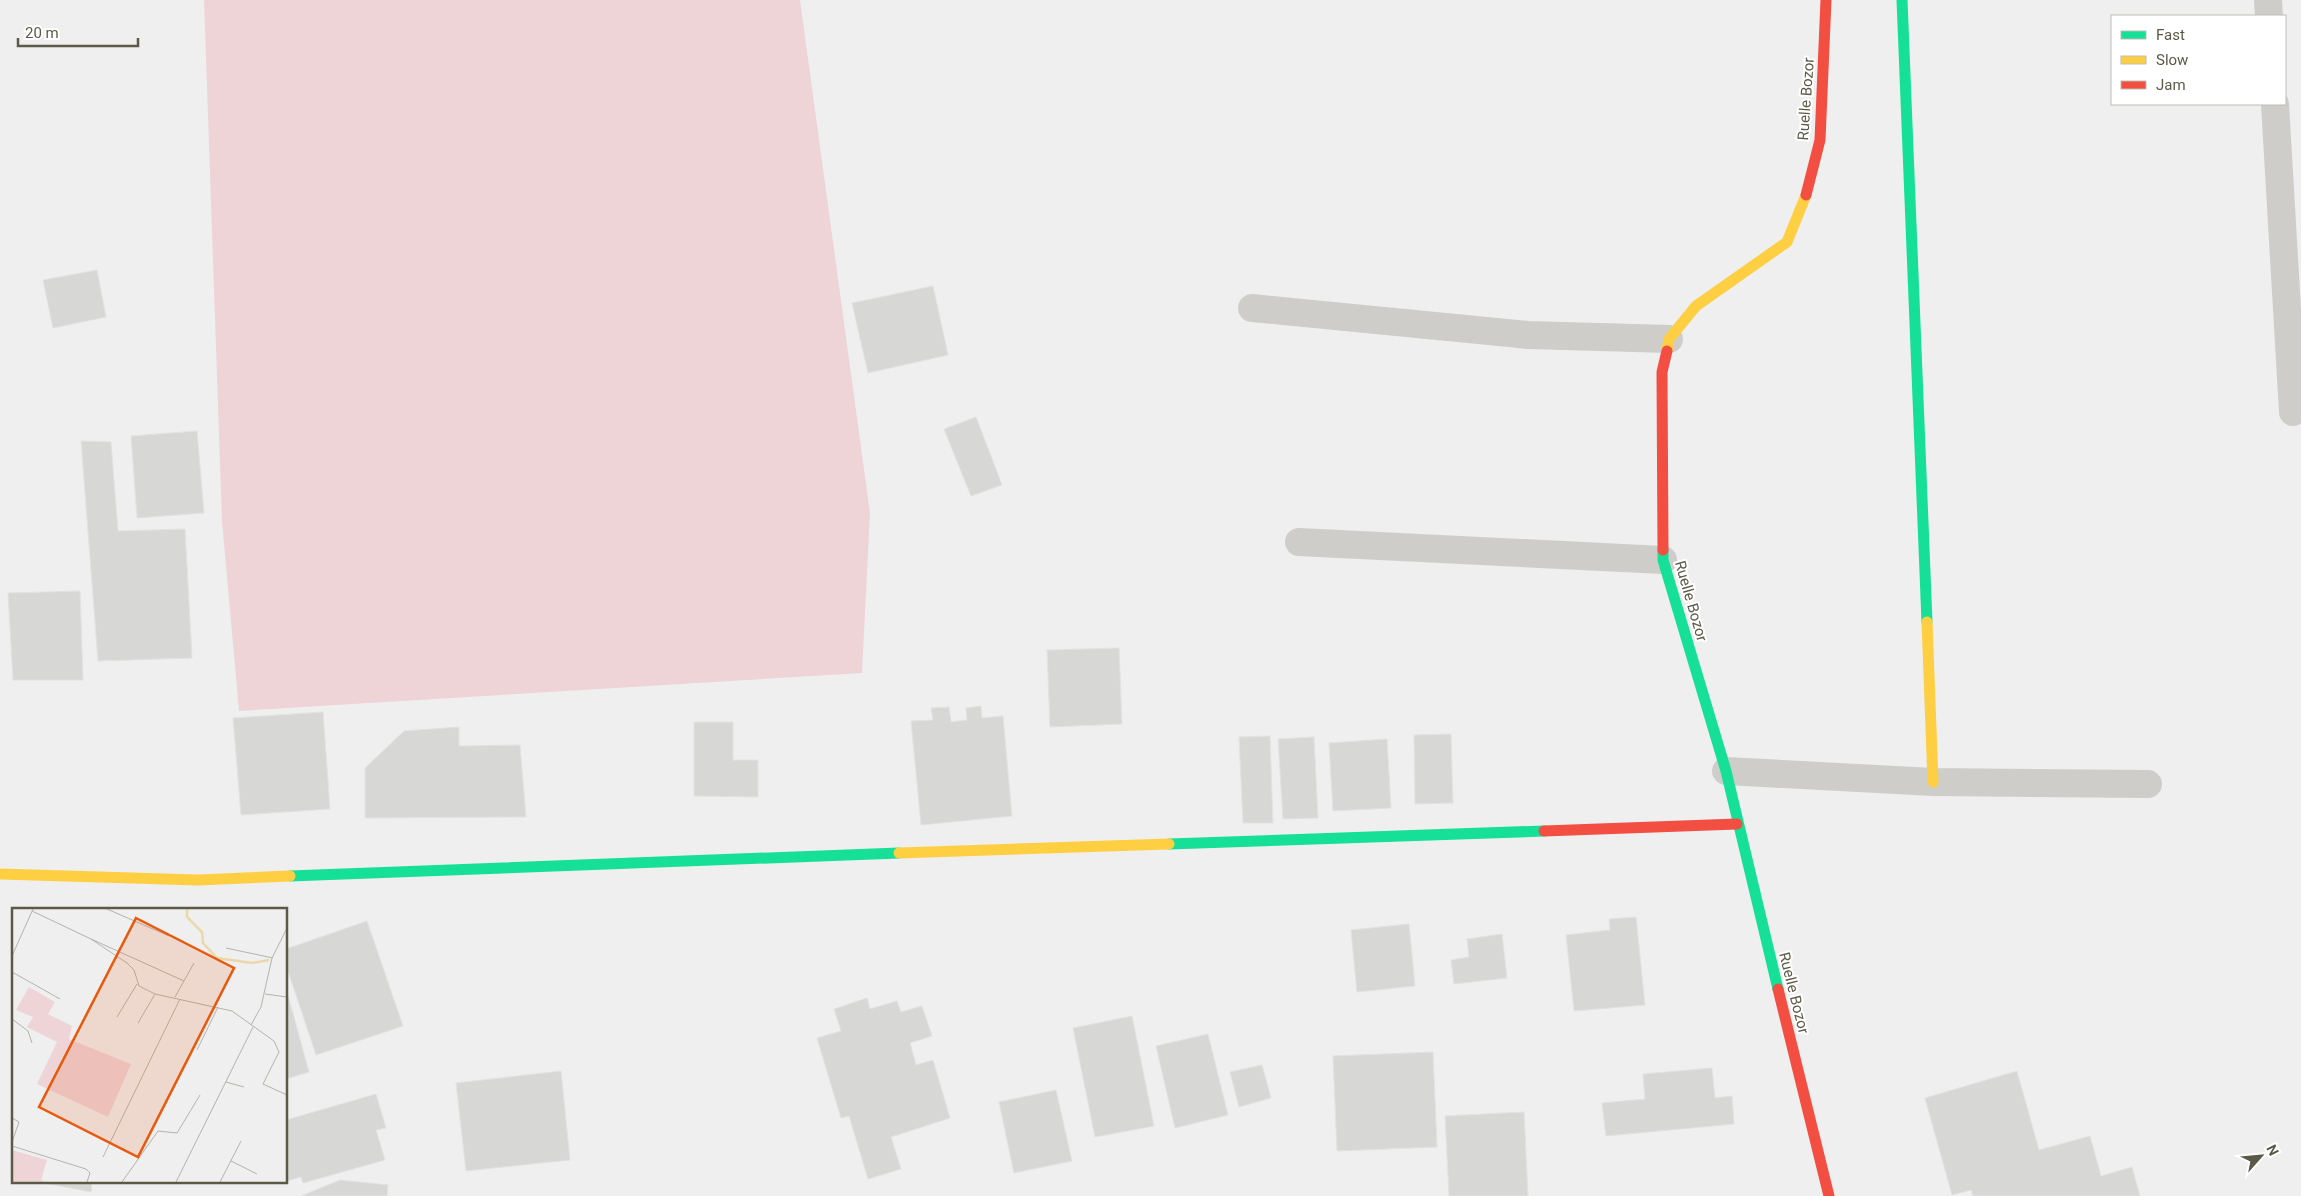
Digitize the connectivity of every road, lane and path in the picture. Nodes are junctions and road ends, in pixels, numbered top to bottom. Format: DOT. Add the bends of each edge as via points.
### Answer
graph roads {
  1 [pos="1826,0"];
  2 [pos="1902,0"];
  3 [pos="2268,0"];
  4 [pos="2269,15"];
  5 [pos="2275,105"];
  6 [pos="1252,308"];
  7 [pos="1669,339"];
  8 [pos="2293,412"];
  9 [pos="1298,542"];
  10 [pos="1663,560"];
  11 [pos="1726,771"];
  12 [pos="1933,782"];
  13 [pos="2148,784"];
  14 [pos="1736,824"];
  15 [pos="0,874"];
  16 [pos="1829,1196"];
  1 -- 7 [label="street, Ruelle Bozor" via="1820,140 1805,199 1787,242 1696,306"];
  2 -- 12 [label="street"];
  3 -- 4 [label="street"];
  5 -- 8 [label="street"];
  6 -- 7 [label="street" via="1510,334"];
  7 -- 10 [label="street, Ruelle Bozor" via="1662,372"];
  9 -- 10 [label="street"];
  10 -- 11 [label="street, Ruelle Bozor"];
  11 -- 12 [label="street"];
  11 -- 14 [label="street, Ruelle Bozor"];
  12 -- 13 [label="street"];
  14 -- 15 [label="street" via="198,880"];
  14 -- 16 [label="street, Ruelle Bozor"];
}
